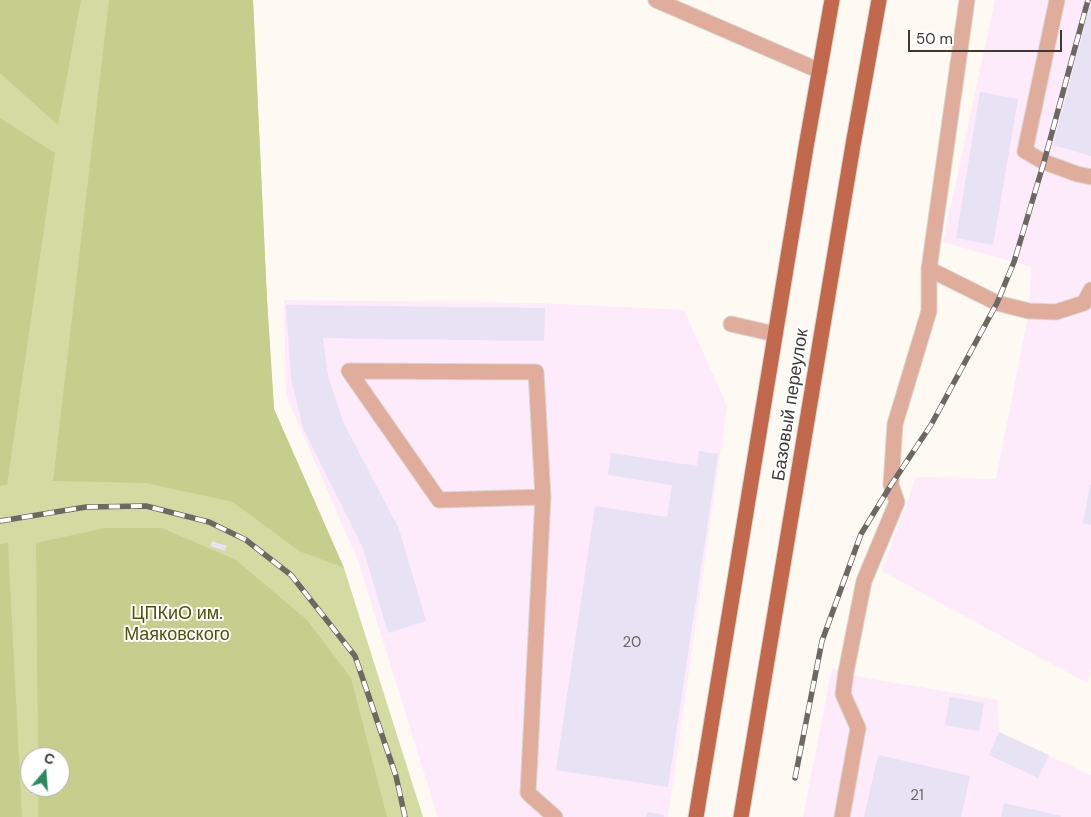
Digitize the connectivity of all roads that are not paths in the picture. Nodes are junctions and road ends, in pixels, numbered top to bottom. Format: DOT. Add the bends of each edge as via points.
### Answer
graph roads {
  1 [pos="656,0"];
  2 [pos="832,0"];
  3 [pos="879,0"];
  4 [pos="967,0"];
  5 [pos="1057,0"];
  6 [pos="820,70"];
  7 [pos="1091,177"];
  8 [pos="929,269"];
  9 [pos="1091,290"];
  10 [pos="731,324"];
  11 [pos="775,334"];
  12 [pos="543,496"];
  13 [pos="555,817"];
  14 [pos="696,817"];
  15 [pos="741,817"];
  16 [pos="842,817"];
  1 -- 6 [label="street"];
  2 -- 6 [label="main road, Базовый переулок"];
  3 -- 15 [label="main road, Базовый переулок"];
  4 -- 8 [label="street"];
  5 -- 7 [label="street" via="1025,151 1044,162"];
  6 -- 11 [label="main road, Базовый переулок"];
  8 -- 9 [label="street" via="996,303 1029,311 1056,312 1084,303"];
  8 -- 16 [label="street" via="929,311 895,424 891,485 897,502 864,581 846,672 843,694 858,728"];
  10 -- 11 [label="street"];
  11 -- 14 [label="main road, Базовый переулок"];
  12 -- 12 [label="street" via="439,500 349,371 536,372"];
  12 -- 13 [label="street" via="528,792"];
}
